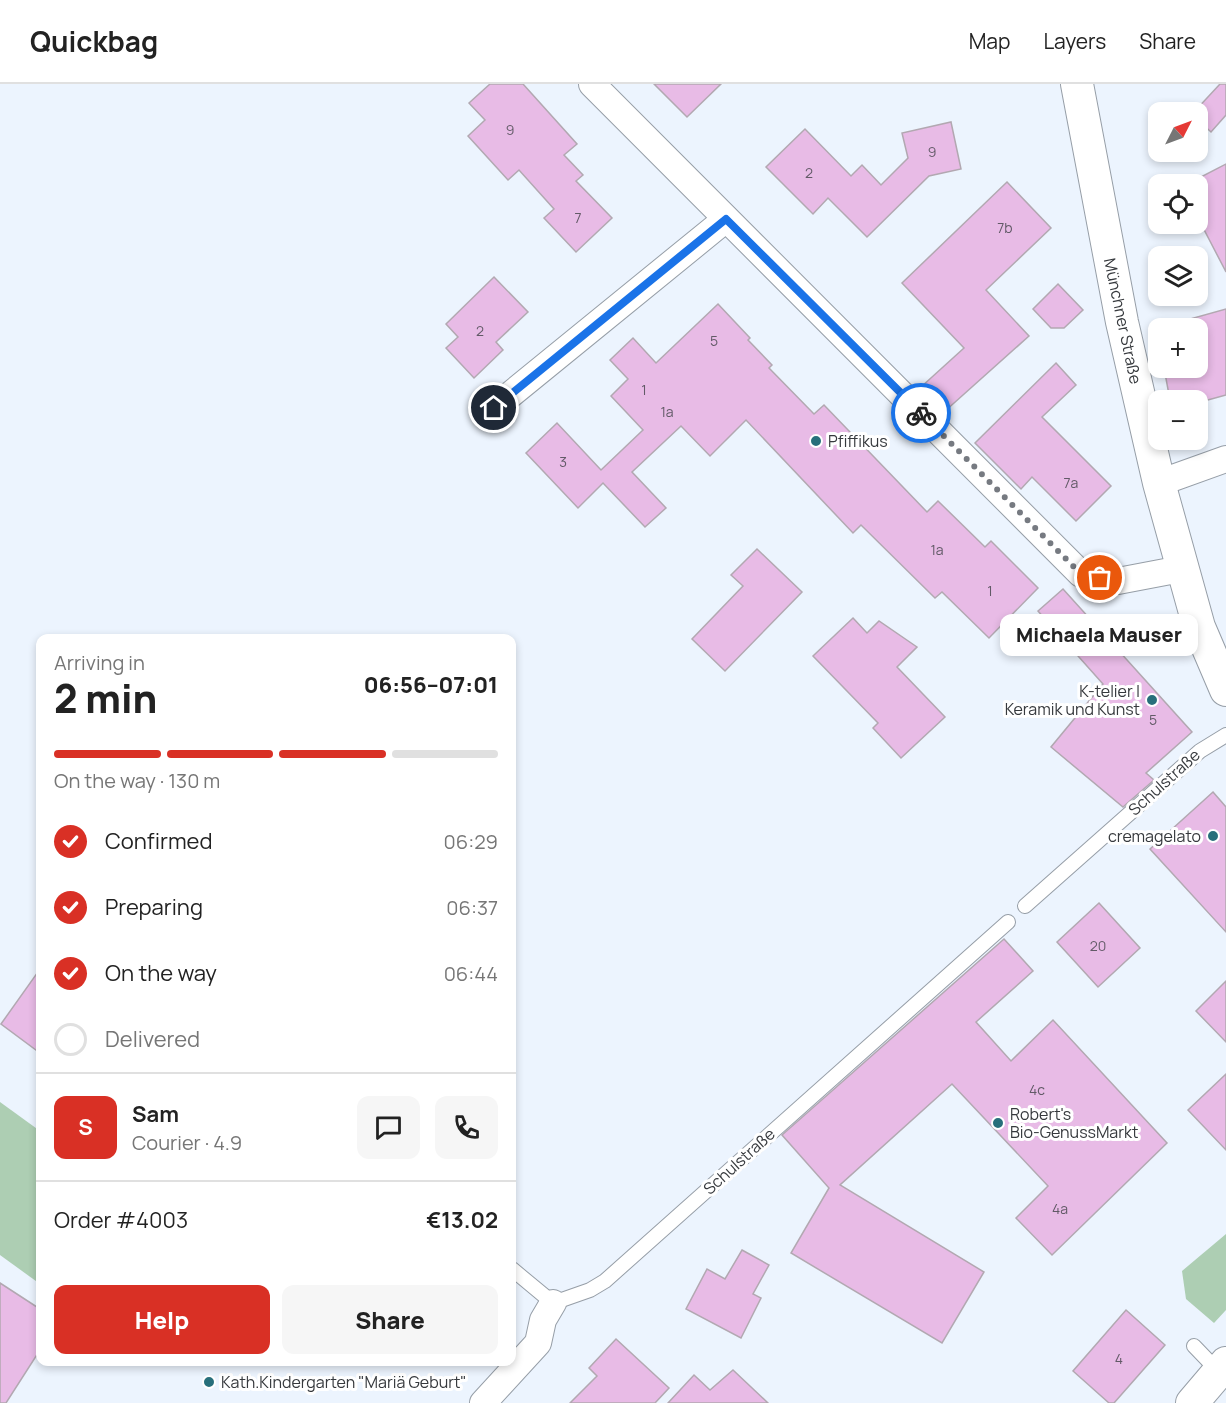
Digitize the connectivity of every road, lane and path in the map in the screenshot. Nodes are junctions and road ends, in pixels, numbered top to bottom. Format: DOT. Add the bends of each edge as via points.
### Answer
graph roads {
  1 [pos="592,84"];
  2 [pos="1077,84"];
  3 [pos="726,219"];
  4 [pos="494,408"];
  5 [pos="1226,459"];
  6 [pos="1159,483"];
  7 [pos="1181,569"];
  8 [pos="1226,690"];
  9 [pos="1226,735"];
  10 [pos="1025,906"];
  11 [pos="1008,922"];
  12 [pos="516,1272"];
  13 [pos="553,1303"];
  14 [pos="1194,1346"];
  15 [pos="1222,1367"];
  16 [pos="483,1403"];
  17 [pos="1192,1403"];
  1 -- 3 [label="street"];
  2 -- 6 [label="street, Münchner Straße" via="1122,322"];
  3 -- 4 [label="street"];
  3 -- 7 [label="street" via="1081,574 1118,581"];
  5 -- 6 [label="street"];
  6 -- 7 [label="street, Münchner Straße"];
  7 -- 8 [label="street, Münchner Straße" via="1199,627"];
  9 -- 10 [label="lane, Schulstraße" via="1200,751"];
  11 -- 13 [label="lane, Schulstraße" via="605,1281"];
  12 -- 13 [label="lane"];
  13 -- 16 [label="street" via="543,1320 538,1343"];
  14 -- 15 [label="lane"];
  15 -- 17 [label="street"];
}
